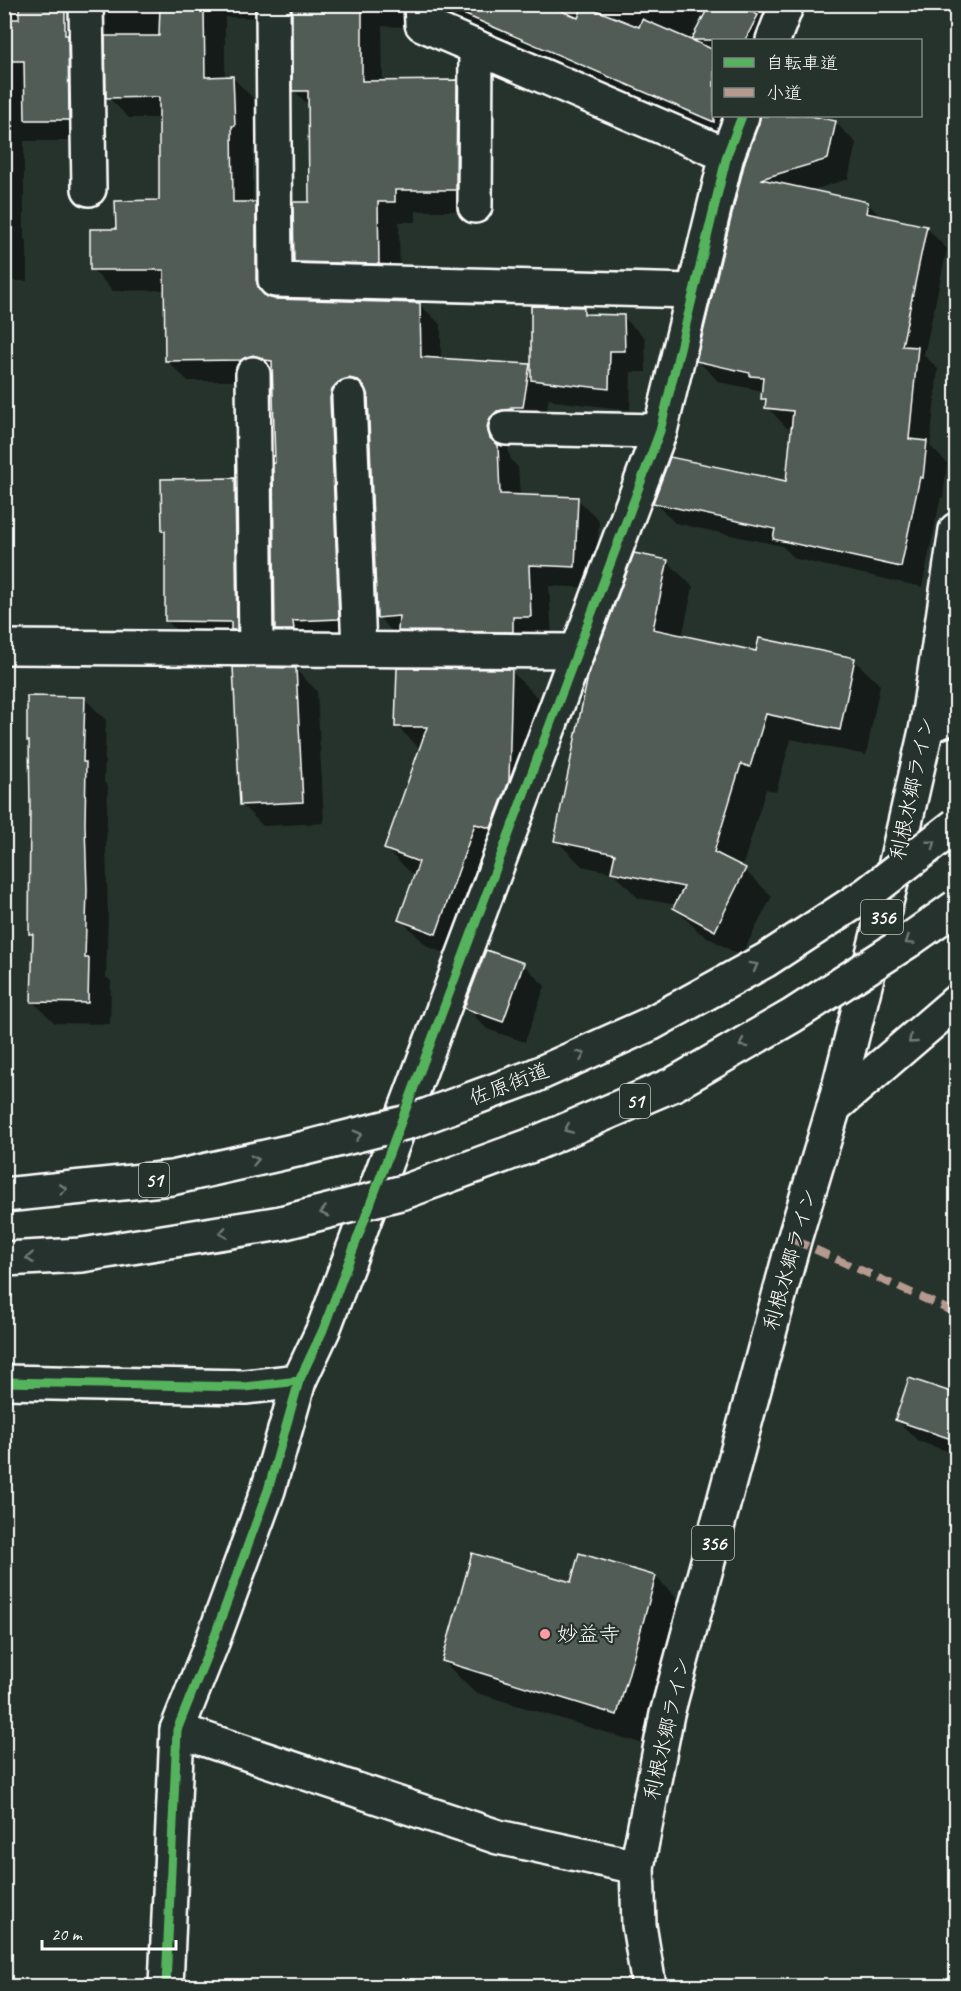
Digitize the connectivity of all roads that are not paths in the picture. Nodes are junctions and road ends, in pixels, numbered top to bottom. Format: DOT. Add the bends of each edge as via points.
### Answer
graph roads {
  1 [pos="86,4"];
  2 [pos="273,4"];
  3 [pos="421,4"];
  4 [pos="787,4"];
  5 [pos="773,39"];
  6 [pos="476,47"];
  7 [pos="742,117"];
  8 [pos="727,155"];
  9 [pos="89,189"];
  10 [pos="475,206"];
  11 [pos="693,291"];
  12 [pos="253,374"];
  13 [pos="349,397"];
  14 [pos="506,428"];
  15 [pos="660,431"];
  16 [pos="957,530"];
  17 [pos="4,647"];
  18 [pos="256,648"];
  19 [pos="359,649"];
  20 [pos="577,651"];
  21 [pos="942,721"];
  22 [pos="957,825"];
  23 [pos="957,907"];
  24 [pos="957,1002"];
  25 [pos="834,1107"];
  26 [pos="4,1195"];
  27 [pos="4,1260"];
  28 [pos="298,1381"];
  29 [pos="4,1382"];
  30 [pos="177,1730"];
  31 [pos="637,1867"];
  32 [pos="647,1985"];
  33 [pos="166,1986"];
  1 -- 9 [label="main road"];
  2 -- 11 [label="main road" via="274,280"];
  3 -- 6 [label="main road" via="422,24"];
  4 -- 5 [label="main road"];
  6 -- 8 [label="main road"];
  6 -- 10 [label="main road"];
  7 -- 8 [label="main road"];
  8 -- 11 [label="main road"];
  11 -- 15 [label="main road"];
  12 -- 18 [label="main road"];
  13 -- 19 [label="main road"];
  14 -- 15 [label="main road"];
  15 -- 20 [label="main road"];
  16 -- 21 [label="main road, 利根水郷ライン / 356"];
  17 -- 18 [label="main road"];
  18 -- 19 [label="main road"];
  19 -- 20 [label="main road"];
  20 -- 28 [label="main road" via="323,1330"];
  21 -- 25 [label="main road, 利根水郷ライン / 356" via="894,871"];
  26 -- 22 [label="main road, 佐原街道 / 51, one-way, bridge" via="172,1178 412,1121 534,1076 650,1024 766,960 867,894"];
  23 -- 27 [label="main road, 51, one-way, bridge" via="792,1016 674,1084 529,1146 404,1192 281,1223 82,1255"];
  24 -- 25 [label="main road, one-way"];
  25 -- 31 [label="main road, 利根水郷ライン / 356" via="667,1714"];
  28 -- 29 [label="main road" via="245,1387"];
  28 -- 30 [label="main road" via="268,1490"];
  30 -- 31 [label="main road" via="498,1837"];
  30 -- 33 [label="main road"];
  31 -- 32 [label="main road, 利根水郷ライン / 356"];
}
